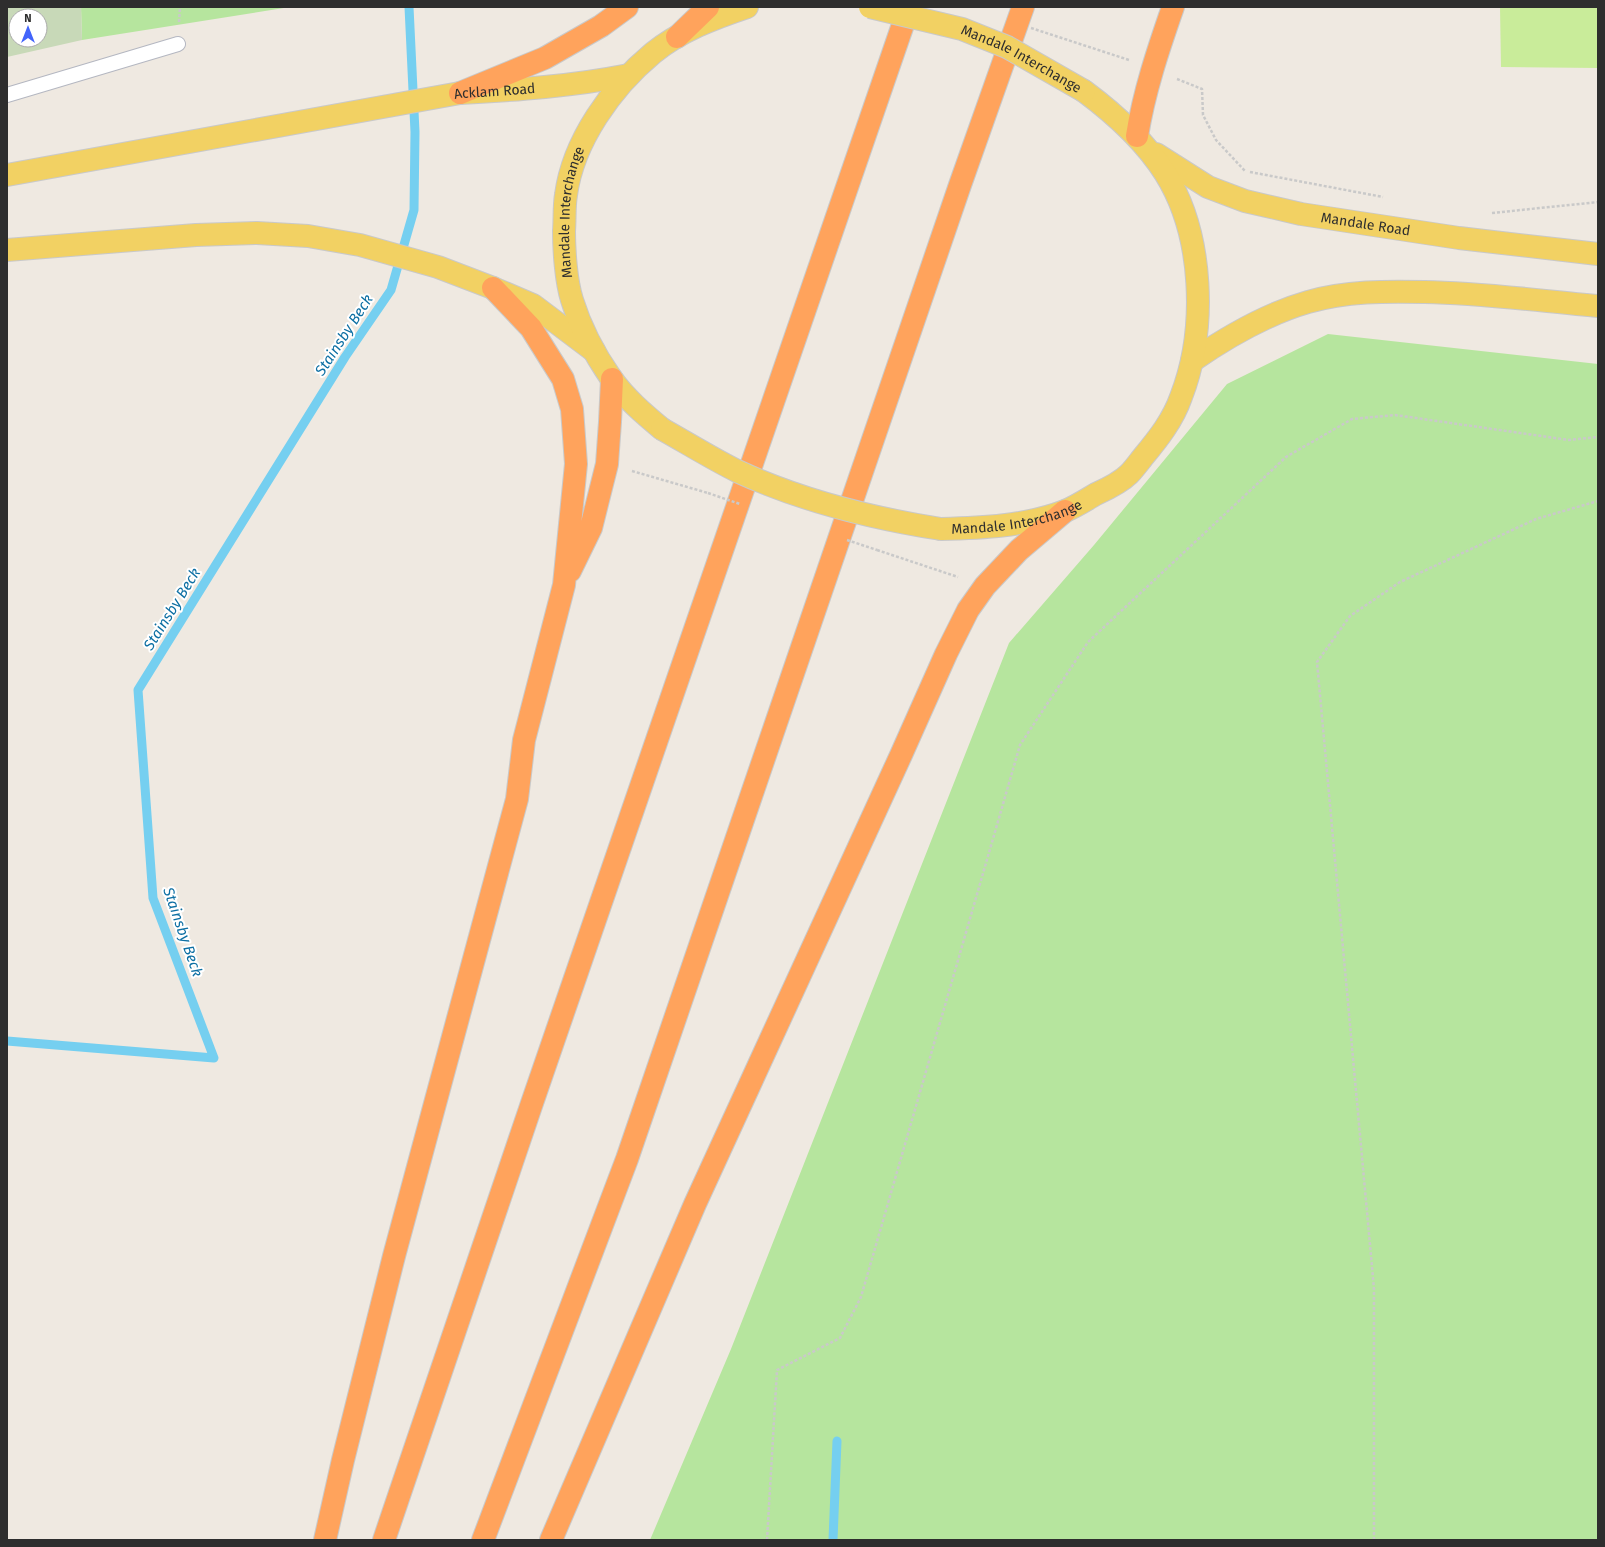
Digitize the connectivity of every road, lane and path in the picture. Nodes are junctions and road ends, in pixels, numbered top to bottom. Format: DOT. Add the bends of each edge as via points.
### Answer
graph roads {
  1 [pos="627,7"];
  2 [pos="708,7"];
  3 [pos="747,7"];
  4 [pos="870,7"];
  5 [pos="909,7"];
  6 [pos="1173,7"];
  7 [pos="1025,17"];
  8 [pos="677,37"];
  9 [pos="178,44"];
  10 [pos="1151,71"];
  11 [pos="630,75"];
  12 [pos="452,94"];
  13 [pos="7,95"];
  14 [pos="1142,142"];
  15 [pos="7,175"];
  16 [pos="1385,197"];
  17 [pos="1598,202"];
  18 [pos="1485,214"];
  19 [pos="7,250"];
  20 [pos="1598,254"];
  21 [pos="493,288"];
  22 [pos="1598,306"];
  23 [pos="594,351"];
  24 [pos="1192,361"];
  25 [pos="612,379"];
  26 [pos="1598,438"];
  27 [pos="606,464"];
  28 [pos="708,493"];
  29 [pos="1598,501"];
  30 [pos="1065,511"];
  31 [pos="877,550"];
  32 [pos="564,585"];
  33 [pos="984,586"];
  34 [pos="325,1540"];
  35 [pos="384,1540"];
  36 [pos="483,1540"];
  37 [pos="551,1540"];
  38 [pos="767,1540"];
  39 [pos="1374,1540"];
  1 -- 12 [label="highway" via="601,26 545,58"];
  2 -- 8 [label="highway"];
  3 -- 8 [label="main road, Mandale Interchange" via="720,16"];
  4 -- 14 [label="main road, Mandale Interchange, bridge" via="962,29 1007,47 1084,90"];
  5 -- 35 [label="highway" via="533,1098"];
  6 -- 10 [label="highway"];
  7 -- 10 [label="path, bridge"];
  7 -- 36 [label="highway" via="952,208 627,1158"];
  8 -- 11 [label="main road, Mandale Interchange" via="653,53"];
  9 -- 13 [label="lane"];
  10 -- 14 [label="highway" via="1142,106"];
  10 -- 16 [label="path" via="1202,89 1203,115 1216,140 1246,172"];
  11 -- 12 [label="main road, Acklam Road" via="589,83"];
  11 -- 23 [label="main road, Mandale Interchange" via="596,116 574,161 566,194 564,250 572,299"];
  12 -- 15 [label="main road, Acklam Road"];
  14 -- 20 [label="main road, Mandale Road" via="1208,187 1245,201 1301,214 1443,236"];
  14 -- 24 [label="main road, Mandale Interchange" via="1165,173 1182,206 1191,238 1197,285"];
  17 -- 18 [label="path"];
  19 -- 21 [label="main road" via="196,235 257,233 308,236 360,245 438,267"];
  21 -- 23 [label="main road" via="533,305"];
  21 -- 32 [label="highway" via="530,328 563,379 572,408 576,464"];
  22 -- 24 [label="main road" via="1458,293 1355,293 1308,302 1263,319 1218,343"];
  23 -- 25 [label="main road, Mandale Interchange"];
  24 -- 30 [label="main road, Mandale Interchange" via="1181,398 1162,434 1128,475"];
  25 -- 27 [label="highway"];
  25 -- 30 [label="main road, Mandale Interchange, bridge" via="640,410 662,429 736,470 839,509 941,529 1016,524"];
  26 -- 38 [label="path" via="1569,440 1395,415 1352,419 1286,457 1088,642 1020,745 861,1297 840,1338 777,1370"];
  27 -- 28 [label="path"];
  27 -- 32 [label="highway" via="591,528"];
  29 -- 39 [label="path" via="1536,519 1400,582 1350,616 1317,662 1374,1289"];
  30 -- 33 [label="highway" via="1019,550"];
  31 -- 33 [label="path"];
  32 -- 34 [label="highway" via="524,740 517,799 394,1256"];
  33 -- 37 [label="highway" via="968,610 946,654 695,1204"];
}
